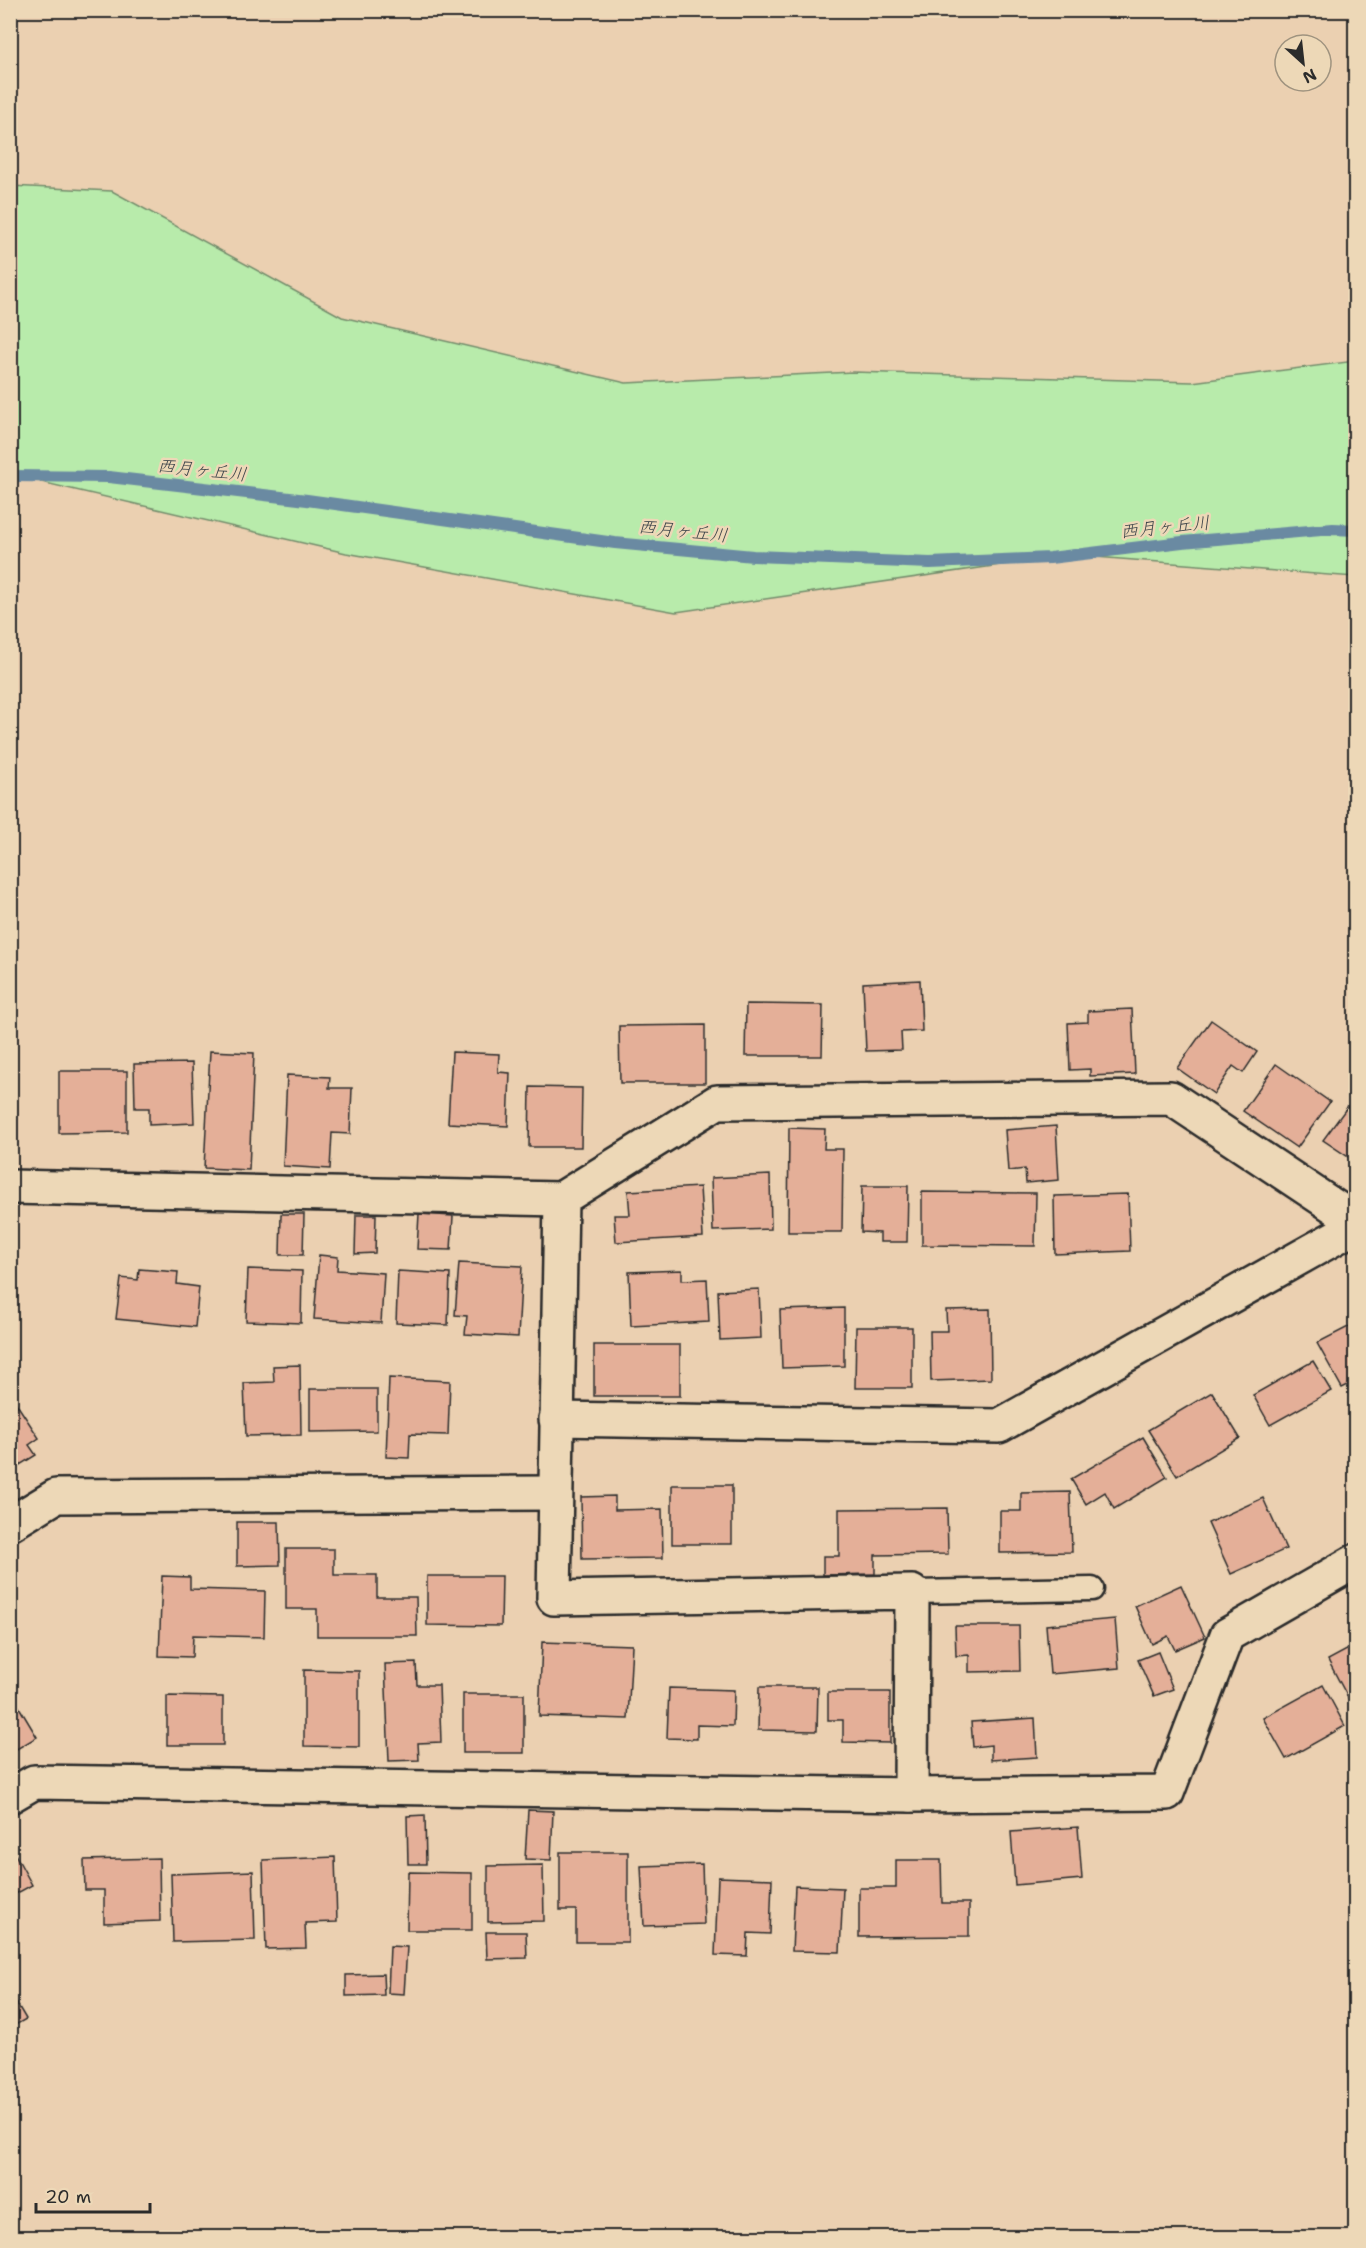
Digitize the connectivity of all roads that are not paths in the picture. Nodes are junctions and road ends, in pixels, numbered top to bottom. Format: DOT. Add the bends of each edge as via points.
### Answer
graph roads {
  1 [pos="10,1187"];
  2 [pos="561,1199"];
  3 [pos="1356,1221"];
  4 [pos="1356,1226"];
  5 [pos="556,1419"];
  6 [pos="554,1493"];
  7 [pos="10,1524"];
  8 [pos="1356,1561"];
  9 [pos="1092,1589"];
  10 [pos="912,1592"];
  11 [pos="911,1795"];
  12 [pos="10,1796"];
  1 -- 2 [label="street"];
  2 -- 3 [label="street" via="717,1102 1171,1098"];
  2 -- 5 [label="street"];
  4 -- 5 [label="street" via="999,1426"];
  5 -- 6 [label="street"];
  6 -- 7 [label="street" via="56,1496"];
  6 -- 10 [label="street" via="554,1598"];
  8 -- 11 [label="street" via="1227,1635 1167,1793"];
  9 -- 10 [label="lane"];
  10 -- 11 [label="street"];
  11 -- 12 [label="street" via="34,1782"];
}
